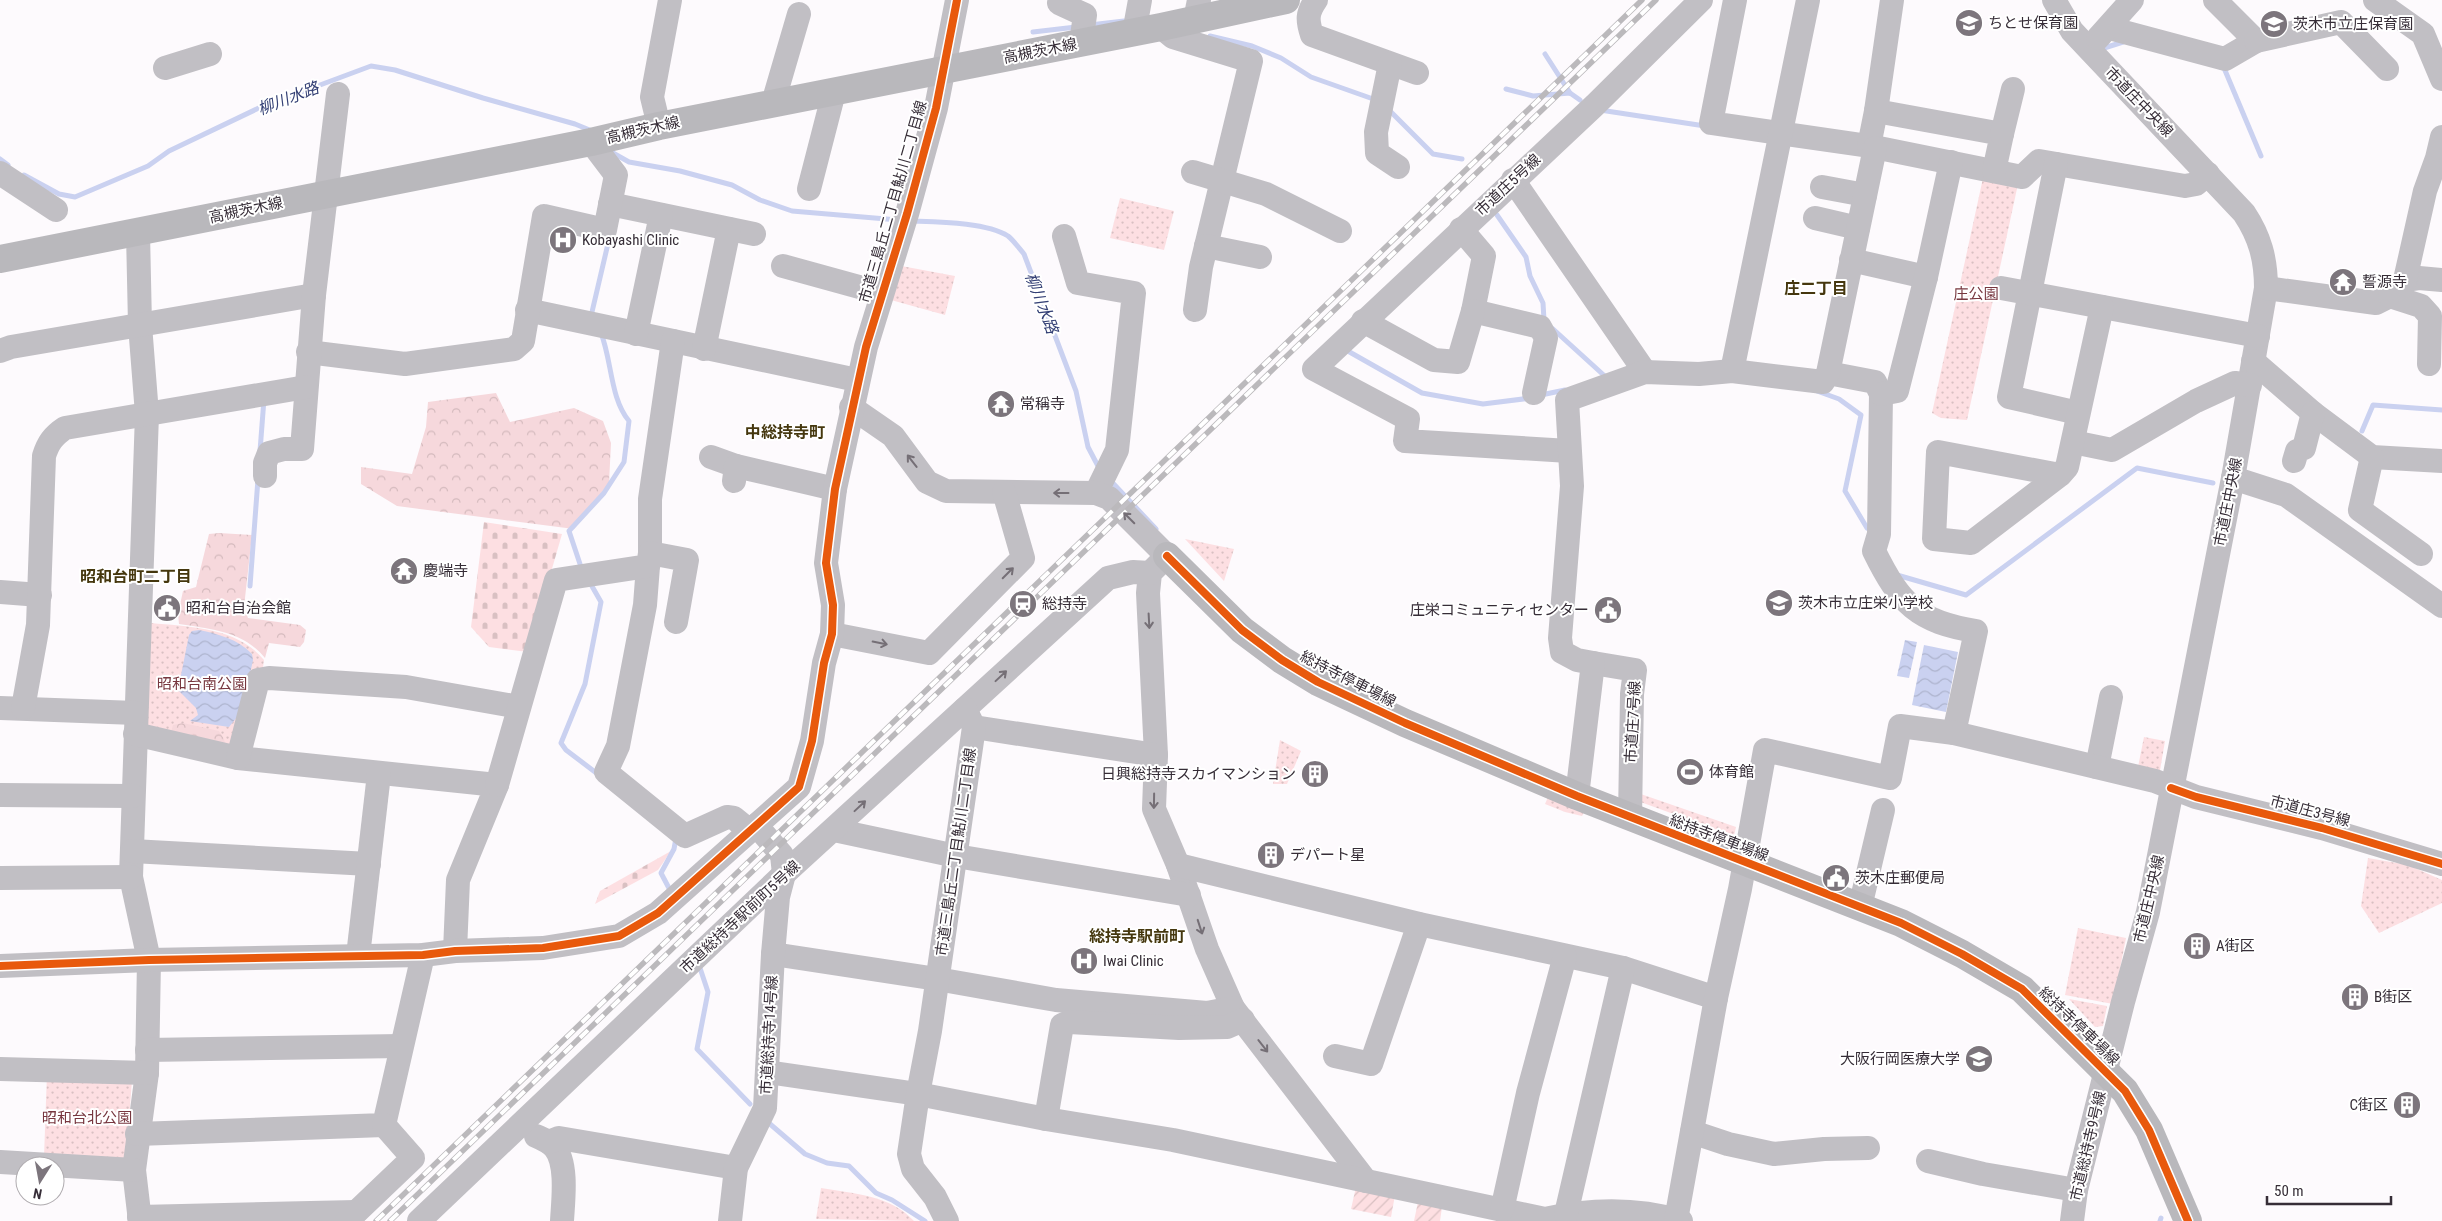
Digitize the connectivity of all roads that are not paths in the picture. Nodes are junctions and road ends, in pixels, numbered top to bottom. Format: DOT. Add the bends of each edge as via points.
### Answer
graph roads {
  1 [pos="670,0"];
  2 [pos="958,0"];
  3 [pos="1060,0"];
  4 [pos="1140,0"];
  5 [pos="1286,0"];
  6 [pos="1316,0"];
  7 [pos="1701,0"];
  8 [pos="1734,0"];
  9 [pos="1808,0"];
  10 [pos="1892,0"];
  11 [pos="2054,0"];
  12 [pos="2132,0"];
  13 [pos="2215,0"];
  14 [pos="2375,0"];
  15 [pos="1254,4"];
  16 [pos="1197,10"];
  17 [pos="799,14"];
  18 [pos="1161,27"];
  19 [pos="2109,28"];
  20 [pos="1134,33"];
  21 [pos="2422,34"];
  22 [pos="2256,41"];
  23 [pos="1082,43"];
  24 [pos="2086,49"];
  25 [pos="2442,51"];
  26 [pos="212,58"];
  27 [pos="1390,64"];
  28 [pos="165,68"];
  29 [pos="944,69"];
  30 [pos="2387,69"];
  31 [pos="1417,73"];
  32 [pos="2442,79"];
  33 [pos="2013,89"];
  34 [pos="834,92"];
  35 [pos="338,94"];
  36 [pos="774,103"];
  37 [pos="1876,111"];
  38 [pos="659,126"];
  39 [pos="1782,132"];
  40 [pos="2002,134"];
  41 [pos="591,142"];
  42 [pos="1872,147"];
  43 [pos="2440,151"];
  44 [pos="1952,162"];
  45 [pos="2056,164"];
  46 [pos="1398,167"];
  47 [pos="1994,171"];
  48 [pos="1193,172"];
  49 [pos="0,173"];
  50 [pos="2208,174"];
  51 [pos="819,178"];
  52 [pos="1513,180"];
  53 [pos="1222,182"];
  54 [pos="1822,187"];
  55 [pos="326,194"];
  56 [pos="1865,195"];
  57 [pos="610,204"];
  58 [pos="56,210"];
  59 [pos="661,215"];
  60 [pos="1815,218"];
  61 [pos="1858,228"];
  62 [pos="729,229"];
  63 [pos="1461,229"];
  64 [pos="1325,231"];
  65 [pos="138,233"];
  66 [pos="754,234"];
  67 [pos="1064,236"];
  68 [pos="1206,246"];
  69 [pos="1260,257"];
  70 [pos="0,259"];
  71 [pos="1851,260"];
  72 [pos="783,266"];
  73 [pos="1926,277"];
  74 [pos="2442,280"];
  75 [pos="2000,288"];
  76 [pos="2266,288"];
  77 [pos="2397,288"];
  78 [pos="2031,293"];
  79 [pos="880,294"];
  80 [pos="314,295"];
  81 [pos="2102,307"];
  82 [pos="527,310"];
  83 [pos="1195,310"];
  84 [pos="1473,310"];
  85 [pos="1362,321"];
  86 [pos="140,325"];
  87 [pos="636,334"];
  88 [pos="2258,336"];
  89 [pos="672,341"];
  90 [pos="4,344"];
  91 [pos="704,349"];
  92 [pos="308,352"];
  93 [pos="2252,360"];
  94 [pos="2429,364"];
  95 [pos="1732,371"];
  96 [pos="1645,372"];
  97 [pos="1828,373"];
  98 [pos="857,380"];
  99 [pos="2250,385"];
  100 [pos="306,387"];
  101 [pos="1534,393"];
  102 [pos="1881,394"];
  103 [pos="851,407"];
  104 [pos="2078,413"];
  105 [pos="2313,413"];
  106 [pos="147,414"];
  107 [pos="2073,442"];
  108 [pos="1569,450"];
  109 [pos="711,457"];
  110 [pos="2372,457"];
  111 [pos="2294,461"];
  112 [pos="2442,461"];
  113 [pos="2060,474"];
  114 [pos="265,476"];
  115 [pos="2233,478"];
  116 [pos="835,489"];
  117 [pos="1004,492"];
  118 [pos="1096,493"];
  119 [pos="2421,554"];
  120 [pos="1155,556"];
  121 [pos="648,560"];
  122 [pos="0,592"];
  123 [pos="40,595"];
  124 [pos="2442,606"];
  125 [pos="676,622"];
  126 [pos="832,634"];
  127 [pos="1592,663"];
  128 [pos="2111,697"];
  129 [pos="519,707"];
  130 [pos="0,708"];
  131 [pos="23,708"];
  132 [pos="970,718"];
  133 [pos="136,724"];
  134 [pos="1954,733"];
  135 [pos="1156,755"];
  136 [pos="238,758"];
  137 [pos="2097,767"];
  138 [pos="379,774"];
  139 [pos="497,785"];
  140 [pos="2171,788"];
  141 [pos="0,795"];
  142 [pos="133,796"];
  143 [pos="1577,796"];
  144 [pos="1883,810"];
  145 [pos="1630,818"];
  146 [pos="753,828"];
  147 [pos="834,830"];
  148 [pos="132,851"];
  149 [pos="956,856"];
  150 [pos="2440,861"];
  151 [pos="1744,863"];
  152 [pos="369,864"];
  153 [pos="1178,865"];
  154 [pos="784,874"];
  155 [pos="131,877"];
  156 [pos="0,878"];
  157 [pos="1189,895"];
  158 [pos="1860,907"];
  159 [pos="1419,924"];
  160 [pos="455,951"];
  161 [pos="773,954"];
  162 [pos="423,955"];
  163 [pos="358,956"];
  164 [pos="1565,956"];
  165 [pos="149,960"];
  166 [pos="0,966"];
  167 [pos="1623,968"];
  168 [pos="937,979"];
  169 [pos="1716,998"];
  170 [pos="1238,1014"];
  171 [pos="401,1046"];
  172 [pos="1335,1056"];
  173 [pos="147,1062"];
  174 [pos="0,1069"];
  175 [pos="767,1072"];
  176 [pos="2106,1072"];
  177 [pos="918,1094"];
  178 [pos="1046,1119"];
  179 [pos="384,1125"];
  180 [pos="516,1127"];
  181 [pos="1692,1132"];
  182 [pos="137,1134"];
  183 [pos="549,1142"];
  184 [pos="1868,1148"];
  185 [pos="1928,1161"];
  186 [pos="0,1162"];
  187 [pos="736,1168"];
  188 [pos="134,1170"];
  189 [pos="1366,1181"];
  190 [pos="2076,1190"];
  191 [pos="1502,1210"];
  192 [pos="1566,1214"];
  193 [pos="351,1216"];
  194 [pos="427,1218"];
  195 [pos="140,1219"];
  196 [pos="1679,1220"];
  197 [pos="562,1221"];
  198 [pos="730,1221"];
  199 [pos="947,1221"];
  200 [pos="2072,1221"];
  201 [pos="2188,1221"];
  1 -- 38 [label="street" via="652,97"];
  2 -- 29 [label="street, 市道三島丘二丁目鮎川二丁目線"];
  3 -- 23 [label="street" via="1059,3 1085,15"];
  4 -- 20 [label="street"];
  5 -- 15 [label="main road, 高槻茨木線"];
  6 -- 27 [label="street" via="1308,11 1312,36"];
  7 -- 52 [label="street, 市道庄5号線" via="1595,105"];
  8 -- 39 [label="street" via="1711,123"];
  9 -- 39 [label="street"];
  10 -- 37 [label="street"];
  11 -- 24 [label="street, 市道庄中央線"];
  12 -- 19 [label="street"];
  13 -- 22 [label="street"];
  14 -- 21 [label="street"];
  15 -- 16 [label="main road, 高槻茨木線"];
  16 -- 18 [label="main road, 高槻茨木線"];
  17 -- 36 [label="street"];
  18 -- 20 [label="main road, 高槻茨木線"];
  18 -- 53 [label="street" via="1173,37 1251,61"];
  19 -- 22 [label="street" via="2225,59"];
  19 -- 24 [label="street"];
  20 -- 23 [label="main road, 高槻茨木線"];
  21 -- 25 [label="street"];
  21 -- 32 [label="street"];
  22 -- 30 [label="street" via="2341,22"];
  23 -- 29 [label="main road, 高槻茨木線"];
  24 -- 50 [label="street, 市道庄中央線"];
  26 -- 28 [label="street"];
  27 -- 31 [label="street"];
  27 -- 46 [label="street" via="1376,132 1377,154"];
  29 -- 34 [label="main road, 高槻茨木線"];
  29 -- 79 [label="street, 市道三島丘二丁目鮎川二丁目線" via="907,214"];
  33 -- 40 [label="street"];
  34 -- 36 [label="main road, 高槻茨木線"];
  34 -- 51 [label="street"];
  35 -- 55 [label="street"];
  36 -- 38 [label="main road, 高槻茨木線"];
  37 -- 40 [label="street"];
  37 -- 42 [label="street"];
  38 -- 41 [label="main road, 高槻茨木線"];
  39 -- 42 [label="street"];
  39 -- 95 [label="street"];
  40 -- 47 [label="street"];
  41 -- 55 [label="main road, 高槻茨木線"];
  41 -- 57 [label="street" via="616,175"];
  42 -- 44 [label="street"];
  42 -- 56 [label="street"];
  43 -- 77 [label="street"];
  44 -- 47 [label="street"];
  44 -- 73 [label="street"];
  45 -- 47 [label="street" via="2039,161 2022,177"];
  45 -- 50 [label="street" via="2185,186 2196,184"];
  45 -- 78 [label="street"];
  48 -- 53 [label="street"];
  49 -- 58 [label="street"];
  50 -- 76 [label="street, 市道庄中央線" via="2256,231 2266,268"];
  52 -- 63 [label="street, 市道庄5号線"];
  52 -- 96 [label="street"];
  53 -- 64 [label="street" via="1266,194"];
  53 -- 68 [label="street"];
  54 -- 56 [label="street"];
  55 -- 65 [label="main road, 高槻茨木線"];
  55 -- 80 [label="street"];
  56 -- 61 [label="street"];
  57 -- 59 [label="street"];
  57 -- 82 [label="street" via="605,230 544,216"];
  59 -- 62 [label="street"];
  59 -- 87 [label="street"];
  60 -- 61 [label="street"];
  61 -- 71 [label="street"];
  62 -- 66 [label="street"];
  62 -- 91 [label="street"];
  63 -- 84 [label="street" via="1484,256"];
  63 -- 85 [label="street, 市道庄5号線"];
  65 -- 70 [label="main road, 高槻茨木線"];
  65 -- 86 [label="street"];
  67 -- 118 [label="street" via="1078,283 1134,293 1116,450"];
  68 -- 69 [label="street"];
  68 -- 83 [label="street"];
  71 -- 73 [label="street"];
  71 -- 97 [label="street"];
  72 -- 79 [label="street"];
  73 -- 102 [label="street" via="1897,391"];
  74 -- 77 [label="street" via="2419,278"];
  75 -- 78 [label="street"];
  76 -- 77 [label="street" via="2376,303"];
  76 -- 88 [label="street, 市道庄中央線"];
  77 -- 94 [label="street" via="2430,316"];
  78 -- 81 [label="street"];
  78 -- 104 [label="street" via="2009,397"];
  79 -- 98 [label="street, 市道三島丘二丁目鮎川二丁目線"];
  80 -- 86 [label="street"];
  80 -- 92 [label="street"];
  81 -- 88 [label="street"];
  81 -- 104 [label="street"];
  82 -- 87 [label="street"];
  82 -- 92 [label="street" via="523,341 514,349 405,364"];
  84 -- 85 [label="street" via="1458,362 1434,360"];
  84 -- 101 [label="street" via="1540,327 1546,338"];
  85 -- 108 [label="street, 市道庄5号線" via="1314,369 1408,419 1405,441"];
  86 -- 90 [label="street"];
  86 -- 106 [label="street"];
  87 -- 89 [label="street"];
  88 -- 93 [label="street, 市道庄中央線"];
  89 -- 91 [label="street"];
  89 -- 121 [label="street" via="650,498"];
  91 -- 98 [label="street"];
  92 -- 100 [label="street"];
  93 -- 99 [label="street, 市道庄中央線"];
  93 -- 105 [label="street"];
  95 -- 96 [label="street" via="1699,374"];
  95 -- 97 [label="street" via="1823,382"];
  96 -- 108 [label="street" via="1567,400"];
  97 -- 102 [label="street" via="1875,382"];
  98 -- 103 [label="street, 市道三島丘二丁目鮎川二丁目線"];
  99 -- 107 [label="street" via="2235,383 2196,400 2112,450"];
  99 -- 115 [label="street, 市道庄中央線"];
  100 -- 106 [label="street"];
  100 -- 114 [label="street" via="302,449 269,453"];
  102 -- 134 [label="street" via="1879,534 1874,551 1899,596 1916,612 1948,626 1976,631"];
  103 -- 116 [label="street, 市道三島丘二丁目鮎川二丁目線"];
  117 -- 103 [label="street, one-way" via="946,491 927,482 893,436"];
  104 -- 107 [label="street"];
  105 -- 110 [label="street"];
  105 -- 111 [label="street" via="2304,448 2296,451"];
  106 -- 123 [label="street" via="65,428 48,443 44,456"];
  106 -- 133 [label="street"];
  107 -- 113 [label="street" via="2067,467"];
  108 -- 127 [label="street" via="1572,486 1560,638 1562,652"];
  109 -- 116 [label="street" via="735,474"];
  110 -- 112 [label="street"];
  110 -- 119 [label="street" via="2360,510"];
  113 -- 113 [label="street" via="1971,543 1934,539 1938,452"];
  115 -- 124 [label="street" via="2286,495"];
  115 -- 140 [label="street, 市道庄中央線"];
  116 -- 126 [label="street, 市道三島丘二丁目鮎川二丁目線" via="826,564 833,604"];
  118 -- 117 [label="street, one-way"];
  126 -- 117 [label="street, one-way" via="930,653 1023,558"];
  120 -- 118 [label="street, one-way" via="1109,498"];
  132 -- 120 [label="street, one-way" via="1108,578 1133,572"];
  120 -- 135 [label="street, one-way" via="1148,593"];
  120 -- 143 [label="main road, 総持寺停車場線" via="1242,630 1318,682"];
  121 -- 125 [label="street" via="687,560"];
  121 -- 129 [label="street" via="556,580"];
  121 -- 146 [label="street" via="645,605 619,737 606,772 685,836 727,817"];
  122 -- 123 [label="street"];
  123 -- 131 [label="street"];
  126 -- 146 [label="street, 市道三島丘二丁目鮎川二丁目線" via="824,663 812,741 799,787"];
  127 -- 143 [label="street"];
  127 -- 145 [label="street, 市道庄7号線" via="1635,670"];
  128 -- 137 [label="street"];
  129 -- 136 [label="street" via="406,687 269,678 258,680"];
  129 -- 139 [label="street"];
  130 -- 131 [label="street"];
  131 -- 133 [label="street"];
  132 -- 135 [label="street"];
  147 -- 132 [label="street, 市道総持寺駅前町5号線, one-way"];
  132 -- 149 [label="street, 市道三島丘二丁目鮎川二丁目線"];
  133 -- 136 [label="street"];
  133 -- 142 [label="street"];
  134 -- 137 [label="street, 市道庄3号線"];
  134 -- 151 [label="street, 市道庄3号線" via="1900,726 1890,778 1765,750"];
  135 -- 153 [label="street, one-way" via="1154,809"];
  136 -- 138 [label="street"];
  137 -- 140 [label="street, 市道庄3号線" via="2156,781"];
  138 -- 139 [label="street"];
  138 -- 152 [label="street"];
  139 -- 160 [label="street" via="458,880"];
  140 -- 150 [label="street, 市道庄3号線"];
  140 -- 176 [label="street, 市道庄中央線" via="2148,912"];
  141 -- 142 [label="street"];
  142 -- 148 [label="street"];
  143 -- 145 [label="main road, 総持寺停車場線"];
  144 -- 158 [label="street"];
  145 -- 151 [label="main road, 総持寺停車場線"];
  146 -- 154 [label="street" via="782,855"];
  146 -- 160 [label="street, 市道三島丘二丁目鮎川二丁目線" via="658,913 619,936 543,948"];
  147 -- 149 [label="street"];
  147 -- 154 [label="street, 市道総持寺駅前町5号線"];
  148 -- 152 [label="street"];
  148 -- 155 [label="street"];
  149 -- 157 [label="street"];
  149 -- 168 [label="street, 市道三島丘二丁目鮎川二丁目線"];
  151 -- 158 [label="main road, 総持寺停車場線"];
  151 -- 169 [label="street"];
  152 -- 163 [label="street"];
  153 -- 157 [label="street"];
  153 -- 159 [label="street"];
  154 -- 161 [label="street, 市道総持寺14号線" via="778,897"];
  154 -- 180 [label="street, 市道総持寺駅前町5号線"];
  155 -- 156 [label="street"];
  155 -- 165 [label="street"];
  157 -- 170 [label="street, one-way" via="1207,949"];
  158 -- 176 [label="main road, 総持寺停車場線" via="1901,923 1962,954 2022,990"];
  159 -- 164 [label="street"];
  159 -- 172 [label="street" via="1371,1064"];
  160 -- 162 [label="street, 市道三島丘二丁目鮎川二丁目線"];
  161 -- 168 [label="street"];
  161 -- 175 [label="street, 市道総持寺14号線"];
  162 -- 163 [label="street, 市道三島丘二丁目鮎川二丁目線"];
  162 -- 171 [label="street"];
  163 -- 165 [label="street, 市道三島丘二丁目鮎川二丁目線"];
  164 -- 167 [label="street"];
  164 -- 191 [label="street" via="1528,1093"];
  165 -- 166 [label="street, 市道三島丘二丁目鮎川二丁目線"];
  165 -- 173 [label="street"];
  167 -- 169 [label="street"];
  167 -- 192 [label="street"];
  168 -- 170 [label="street" via="1056,1000"];
  168 -- 177 [label="street, 市道三島丘二丁目鮎川二丁目線"];
  169 -- 181 [label="street"];
  170 -- 178 [label="street" via="1227,1027 1179,1028 1068,1022 1062,1025"];
  170 -- 189 [label="street, one-way"];
  171 -- 173 [label="street"];
  171 -- 179 [label="street"];
  173 -- 174 [label="street"];
  173 -- 182 [label="street"];
  175 -- 177 [label="street"];
  175 -- 187 [label="street, 市道総持寺14号線" via="765,1108"];
  176 -- 190 [label="street, 市道総持寺9号線"];
  176 -- 201 [label="main road, 総持寺停車場線" via="2125,1091 2148,1130"];
  177 -- 178 [label="street"];
  177 -- 199 [label="street, 市道三島丘二丁目鮎川二丁目線" via="909,1154 913,1169 936,1197"];
  178 -- 189 [label="street" via="1173,1140"];
  179 -- 182 [label="street"];
  179 -- 193 [label="street" via="413,1158"];
  180 -- 183 [label="street"];
  180 -- 194 [label="street, 市道総持寺駅前町5号線"];
  181 -- 184 [label="street" via="1774,1154"];
  181 -- 196 [label="street"];
  182 -- 188 [label="street"];
  183 -- 187 [label="street" via="559,1138"];
  183 -- 197 [label="street" via="561,1161 564,1184"];
  185 -- 190 [label="street"];
  186 -- 188 [label="street"];
  187 -- 198 [label="street, 市道総持寺14号線"];
  188 -- 195 [label="street"];
  189 -- 191 [label="street"];
  190 -- 200 [label="street, 市道総持寺9号線"];
  191 -- 192 [label="street" via="1545,1219"];
  192 -- 196 [label="street" via="1608,1212"];
  193 -- 195 [label="street"];
}
